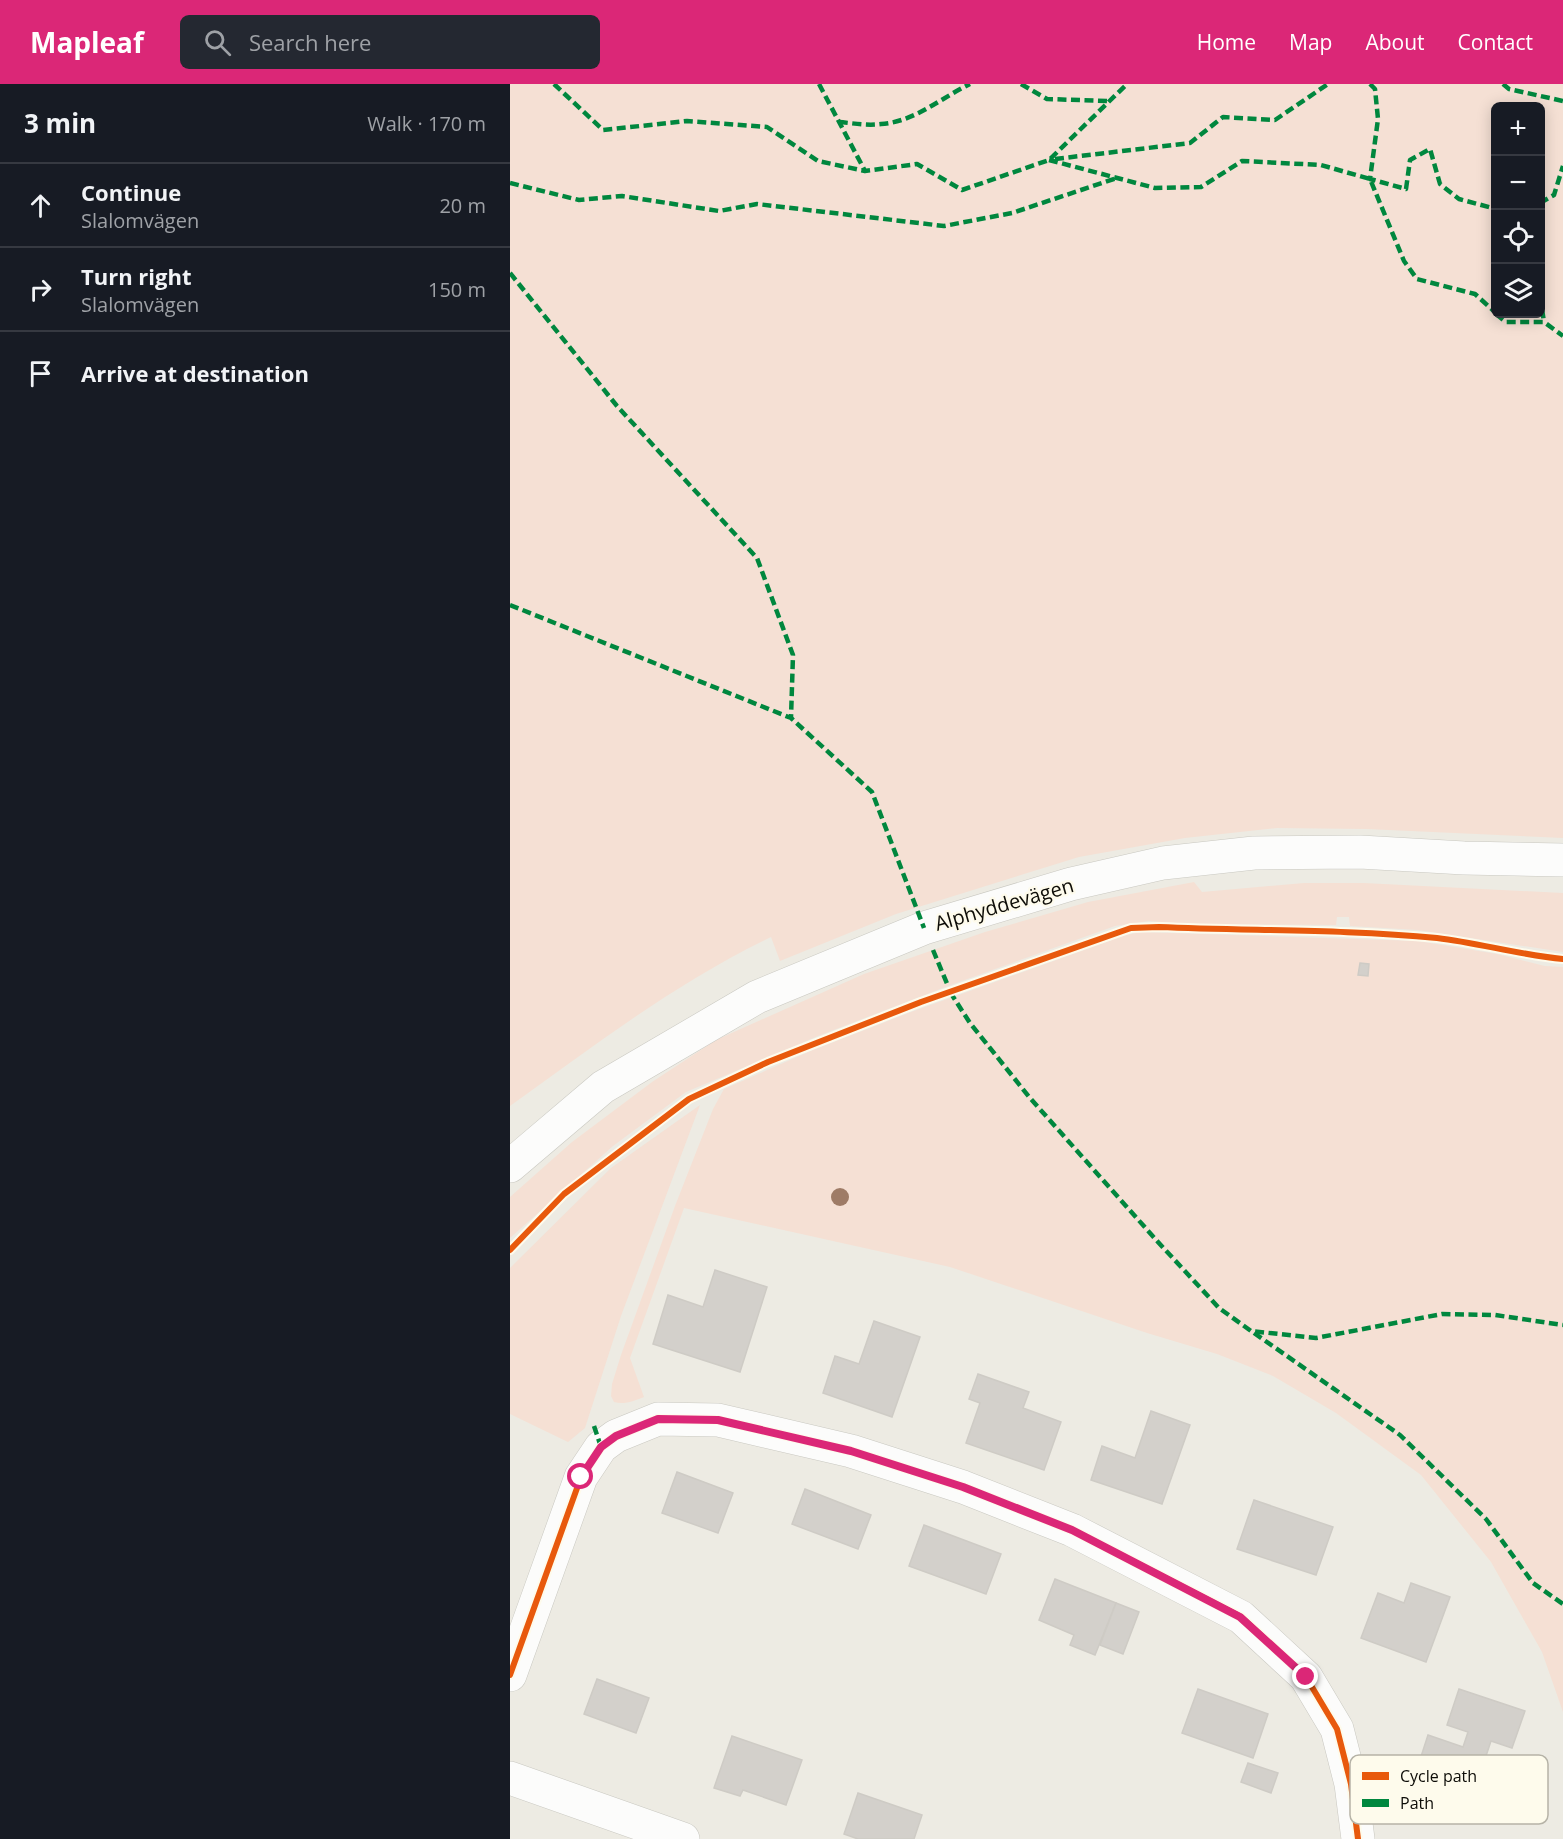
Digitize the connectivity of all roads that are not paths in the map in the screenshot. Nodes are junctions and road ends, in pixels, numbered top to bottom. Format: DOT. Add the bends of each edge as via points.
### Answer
graph roads {
  1 [pos="1563,860"];
  2 [pos="510,1166"];
  3 [pos="510,1675"];
  4 [pos="1350,1777"];
  5 [pos="510,1778"];
  6 [pos="1356,1824"];
  7 [pos="683,1839"];
  8 [pos="1358,1839"];
  1 -- 2 [label="street, Alphyddevägen" via="1360,852 1254,853 1164,863 1071,884 924,928 757,997 603,1087"];
  3 -- 4 [label="street" via="581,1477 601,1447 616,1436 658,1419 718,1420 851,1451 963,1487 1072,1530 1240,1617 1306,1677 1336,1729"];
  5 -- 7 [label="street"];
  6 -- 8 [label="street"];
}
